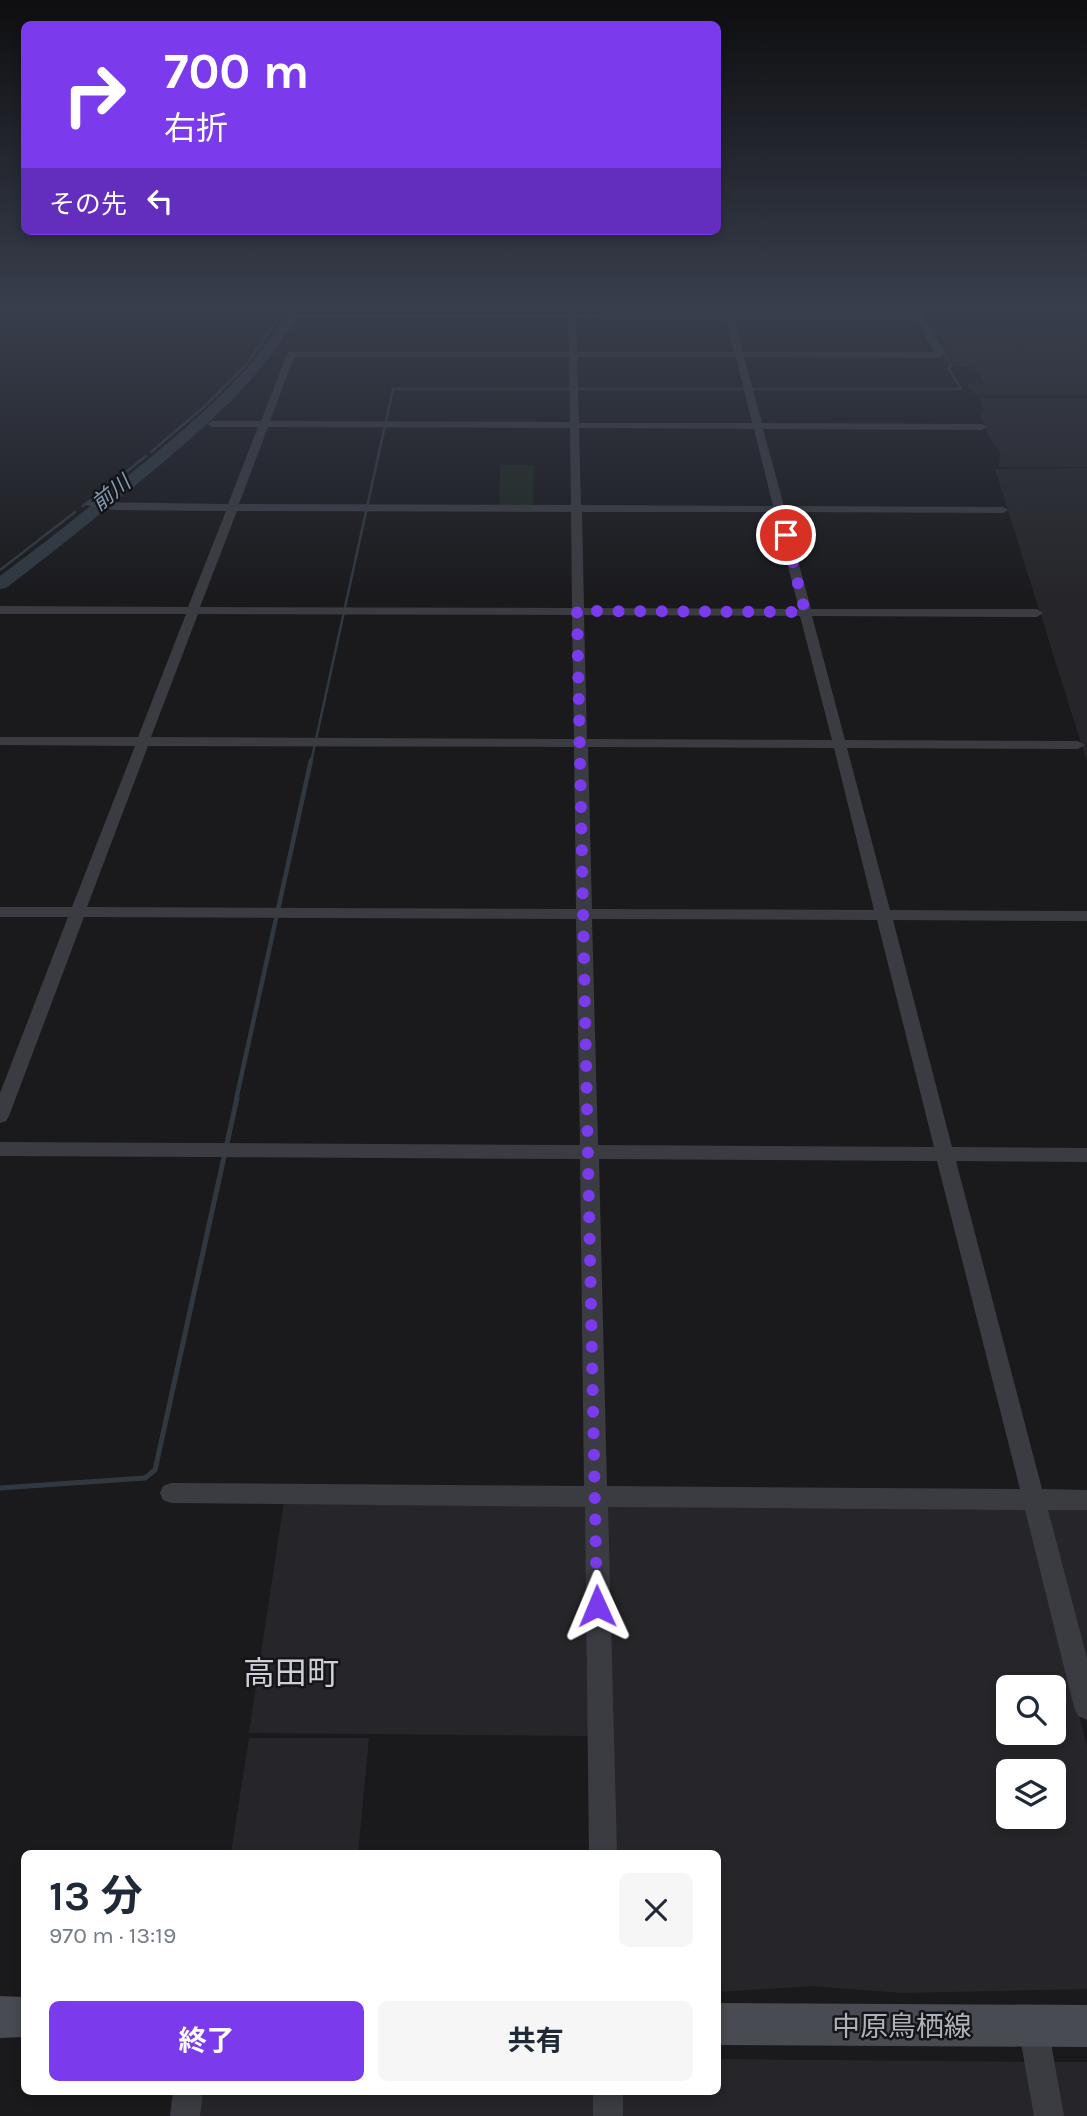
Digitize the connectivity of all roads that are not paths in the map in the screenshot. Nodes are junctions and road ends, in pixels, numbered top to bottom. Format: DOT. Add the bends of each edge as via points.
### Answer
graph roads {
  1 [pos="273,402"];
  2 [pos="573,402"];
  3 [pos="751,402"];
  4 [pos="212,424"];
  5 [pos="264,424"];
  6 [pos="574,425"];
  7 [pos="758,426"];
  8 [pos="982,427"];
  9 [pos="90,505"];
  10 [pos="232,507"];
  11 [pos="575,508"];
  12 [pos="779,509"];
  13 [pos="1003,510"];
  14 [pos="0,610"];
  15 [pos="193,610"];
  16 [pos="577,611"];
  17 [pos="805,612"];
  18 [pos="1037,613"];
  19 [pos="0,741"];
  20 [pos="142,741"];
  21 [pos="579,742"];
  22 [pos="839,744"];
  23 [pos="1077,745"];
  24 [pos="0,912"];
  25 [pos="77,913"];
  26 [pos="582,914"];
  27 [pos="884,915"];
  28 [pos="1087,916"];
  29 [pos="0,1116"];
  30 [pos="0,1149"];
  31 [pos="586,1154"];
  32 [pos="946,1154"];
  33 [pos="1087,1155"];
  34 [pos="171,1493"];
  35 [pos="594,1496"];
  36 [pos="1034,1500"];
  37 [pos="1087,1500"];
  38 [pos="1087,1707"];
  39 [pos="603,1850"];
  40 [pos="0,2017"];
  41 [pos="21,2017"];
  42 [pos="721,2024"];
  43 [pos="1033,2026"];
  44 [pos="1087,2026"];
  45 [pos="188,2095"];
  46 [pos="608,2095"];
  47 [pos="185,2116"];
  48 [pos="608,2116"];
  49 [pos="1049,2116"];
  1 -- 5 [label="street"];
  2 -- 6 [label="street"];
  3 -- 7 [label="street"];
  4 -- 5 [label="street"];
  5 -- 6 [label="street"];
  5 -- 10 [label="street"];
  6 -- 7 [label="street"];
  6 -- 11 [label="street"];
  7 -- 8 [label="street"];
  7 -- 12 [label="street"];
  9 -- 10 [label="street"];
  10 -- 11 [label="street"];
  10 -- 15 [label="street"];
  11 -- 12 [label="street"];
  11 -- 16 [label="street"];
  12 -- 13 [label="street"];
  12 -- 17 [label="street"];
  14 -- 15 [label="street"];
  15 -- 16 [label="street"];
  15 -- 20 [label="street"];
  16 -- 17 [label="street"];
  16 -- 21 [label="street"];
  17 -- 18 [label="street"];
  17 -- 22 [label="street"];
  19 -- 20 [label="street"];
  20 -- 21 [label="street"];
  20 -- 25 [label="street"];
  21 -- 22 [label="street"];
  21 -- 26 [label="street"];
  22 -- 23 [label="street"];
  22 -- 27 [label="street"];
  24 -- 25 [label="street"];
  25 -- 26 [label="street"];
  25 -- 29 [label="street"];
  26 -- 27 [label="street"];
  26 -- 31 [label="street"];
  27 -- 28 [label="street"];
  27 -- 32 [label="street"];
  30 -- 31 [label="street"];
  31 -- 32 [label="street"];
  31 -- 35 [label="street"];
  32 -- 33 [label="street"];
  32 -- 36 [label="street"];
  34 -- 35 [label="street"];
  35 -- 36 [label="street"];
  35 -- 39 [label="street"];
  36 -- 37 [label="street"];
  36 -- 38 [label="street"];
  40 -- 41 [label="main road"];
  42 -- 43 [label="main road, 中原鳥栖線"];
  43 -- 44 [label="main road, 中原鳥栖線"];
  43 -- 49 [label="street"];
  45 -- 47 [label="street"];
  46 -- 48 [label="street"];
}
